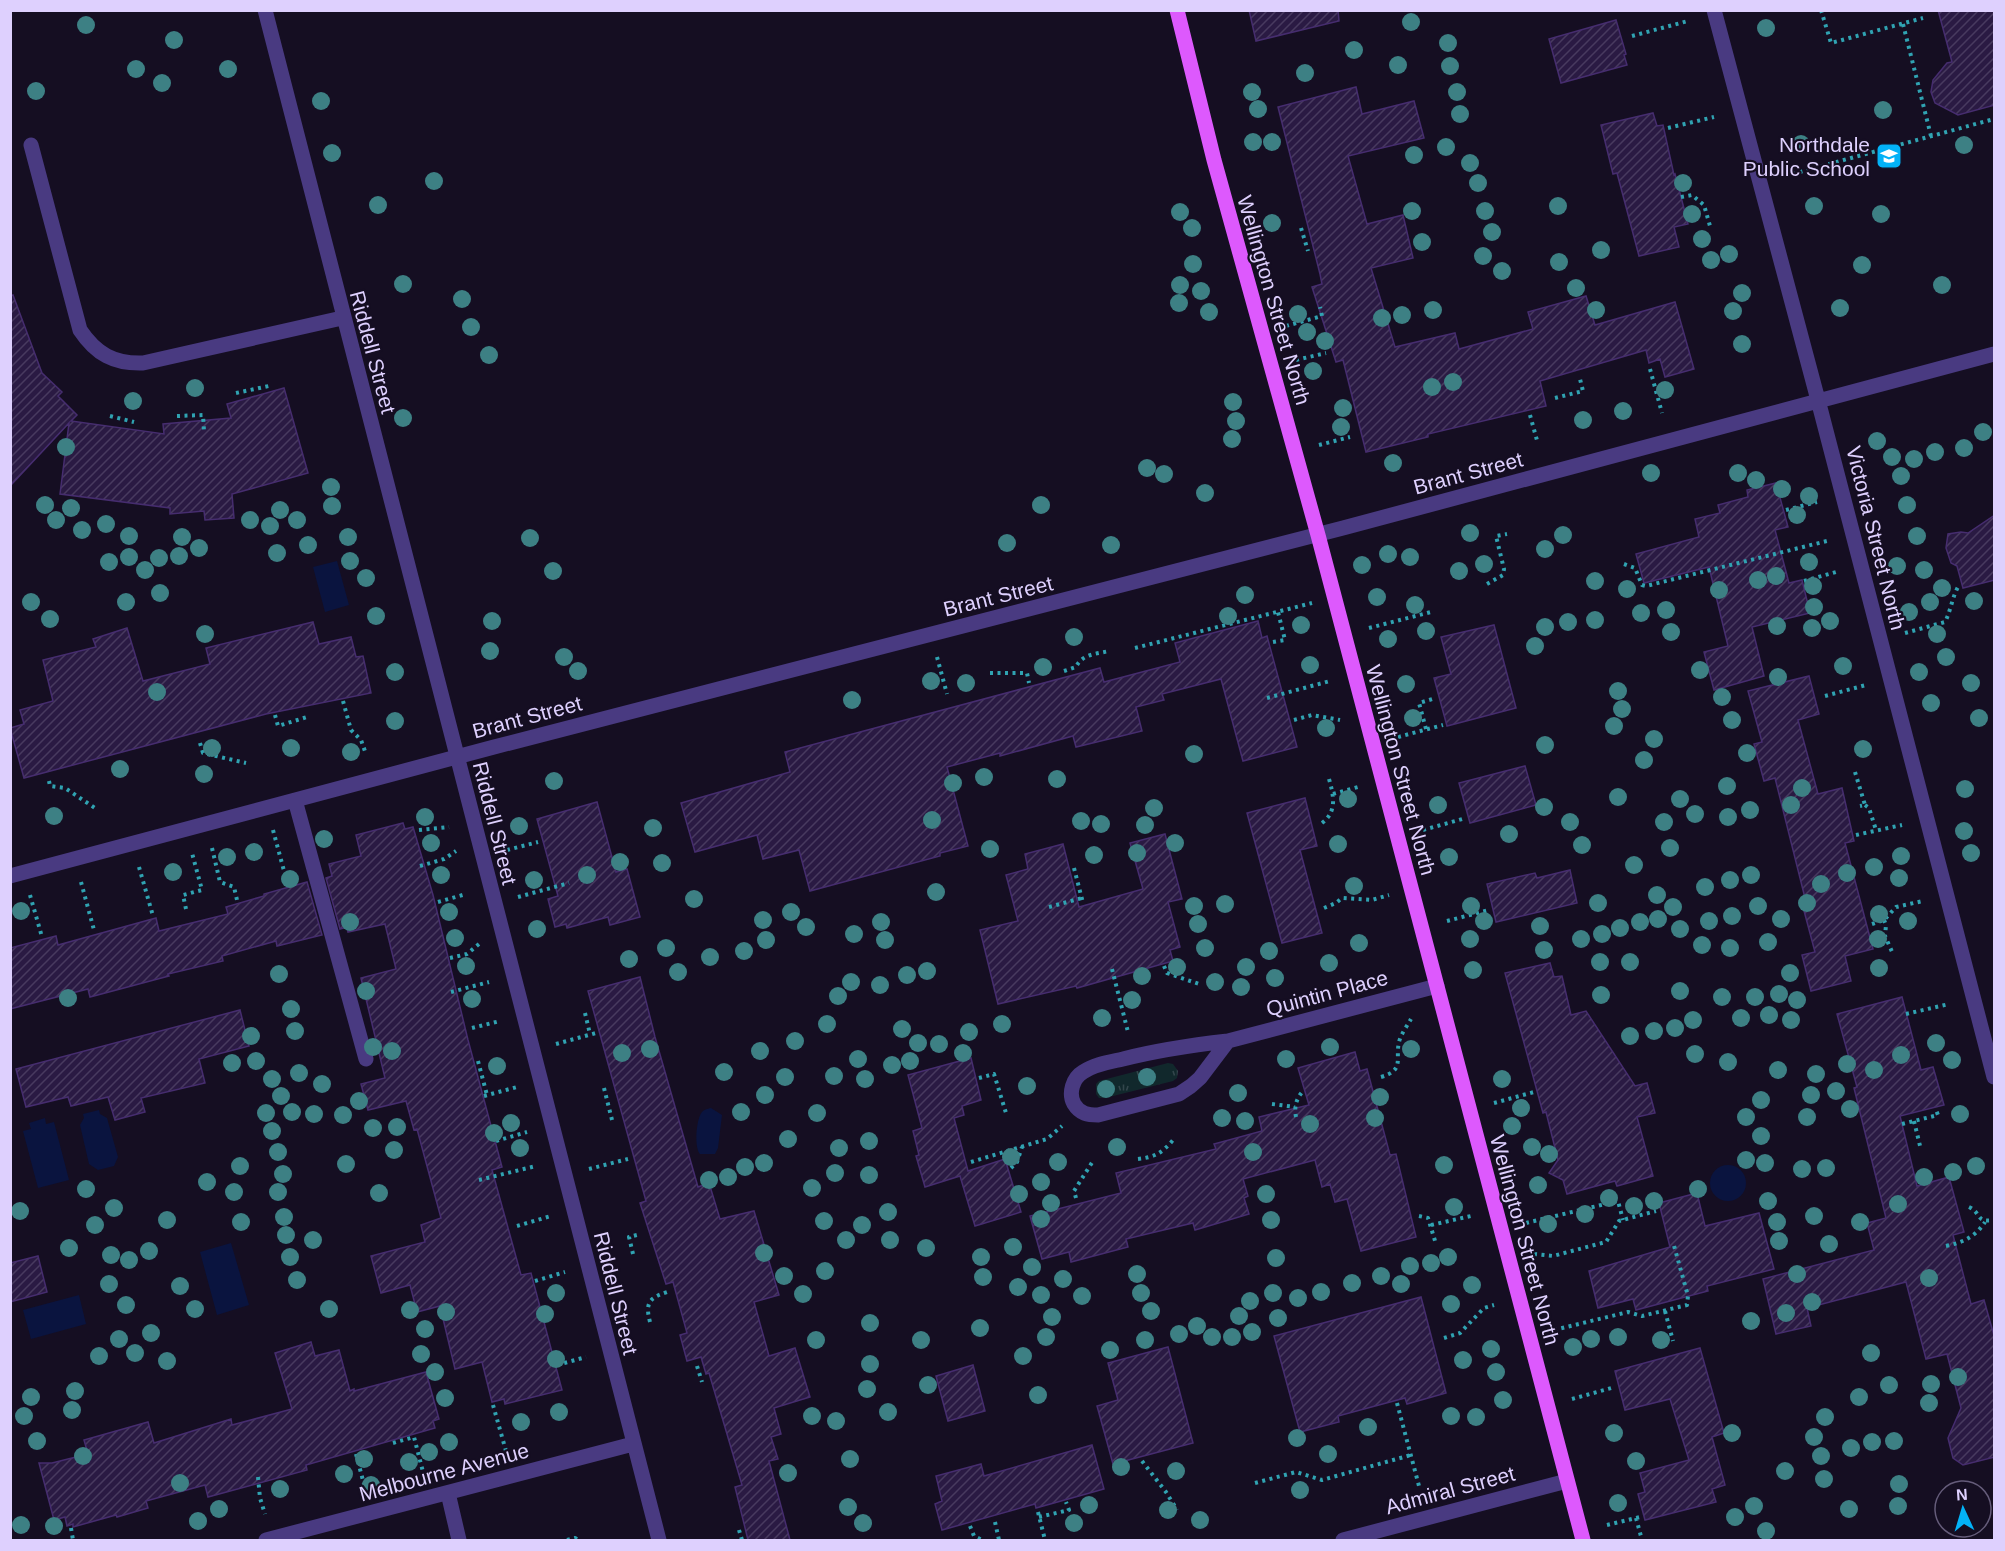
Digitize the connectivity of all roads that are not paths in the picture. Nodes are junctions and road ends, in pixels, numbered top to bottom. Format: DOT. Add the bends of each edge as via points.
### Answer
graph roads {
  1 [pos="265,10"];
  2 [pos="1176,10"];
  3 [pos="1714,10"];
  4 [pos="31,145"];
  5 [pos="342,318"];
  6 [pos="1995,354"];
  7 [pos="1818,400"];
  8 [pos="1318,535"];
  9 [pos="457,758"];
  10 [pos="295,800"];
  11 [pos="10,876"];
  12 [pos="1437,986"];
  13 [pos="1228,1041"];
  14 [pos="366,1059"];
  15 [pos="1995,1077"];
  16 [pos="633,1444"];
  17 [pos="1568,1481"];
  18 [pos="448,1493"];
  19 [pos="266,1540"];
  20 [pos="459,1540"];
  21 [pos="659,1540"];
  22 [pos="1343,1540"];
  23 [pos="1583,1540"];
  1 -- 5 [label="street, Riddell Street"];
  2 -- 8 [label="main road, Wellington Street North"];
  3 -- 7 [label="street, Victoria Street North"];
  4 -- 5 [label="street" via="80,330 90,346 106,356 125,364 144,363"];
  5 -- 9 [label="street, Riddell Street"];
  6 -- 7 [label="street, Brant Street"];
  7 -- 8 [label="street, Brant Street"];
  7 -- 15 [label="street, Victoria Street North"];
  8 -- 9 [label="street, Brant Street"];
  8 -- 12 [label="main road, Wellington Street North"];
  9 -- 10 [label="street, Brant Street"];
  9 -- 16 [label="street, Riddell Street"];
  10 -- 11 [label="street, Brant Street"];
  10 -- 14 [label="street"];
  12 -- 13 [label="street, Quintin Place"];
  12 -- 17 [label="main road, Wellington Street North"];
  13 -- 13 [label="street, Quintin Place" via="1151,1052 1093,1067 1075,1078 1071,1090 1075,1105 1088,1115 1098,1115 1179,1094 1200,1078"];
  16 -- 18 [label="street, Melbourne Avenue"];
  16 -- 21 [label="street, Riddell Street"];
  17 -- 22 [label="street, Admiral Street"];
  17 -- 23 [label="main road, Wellington Street North"];
  18 -- 19 [label="street, Melbourne Avenue"];
  18 -- 20 [label="street"];
}
